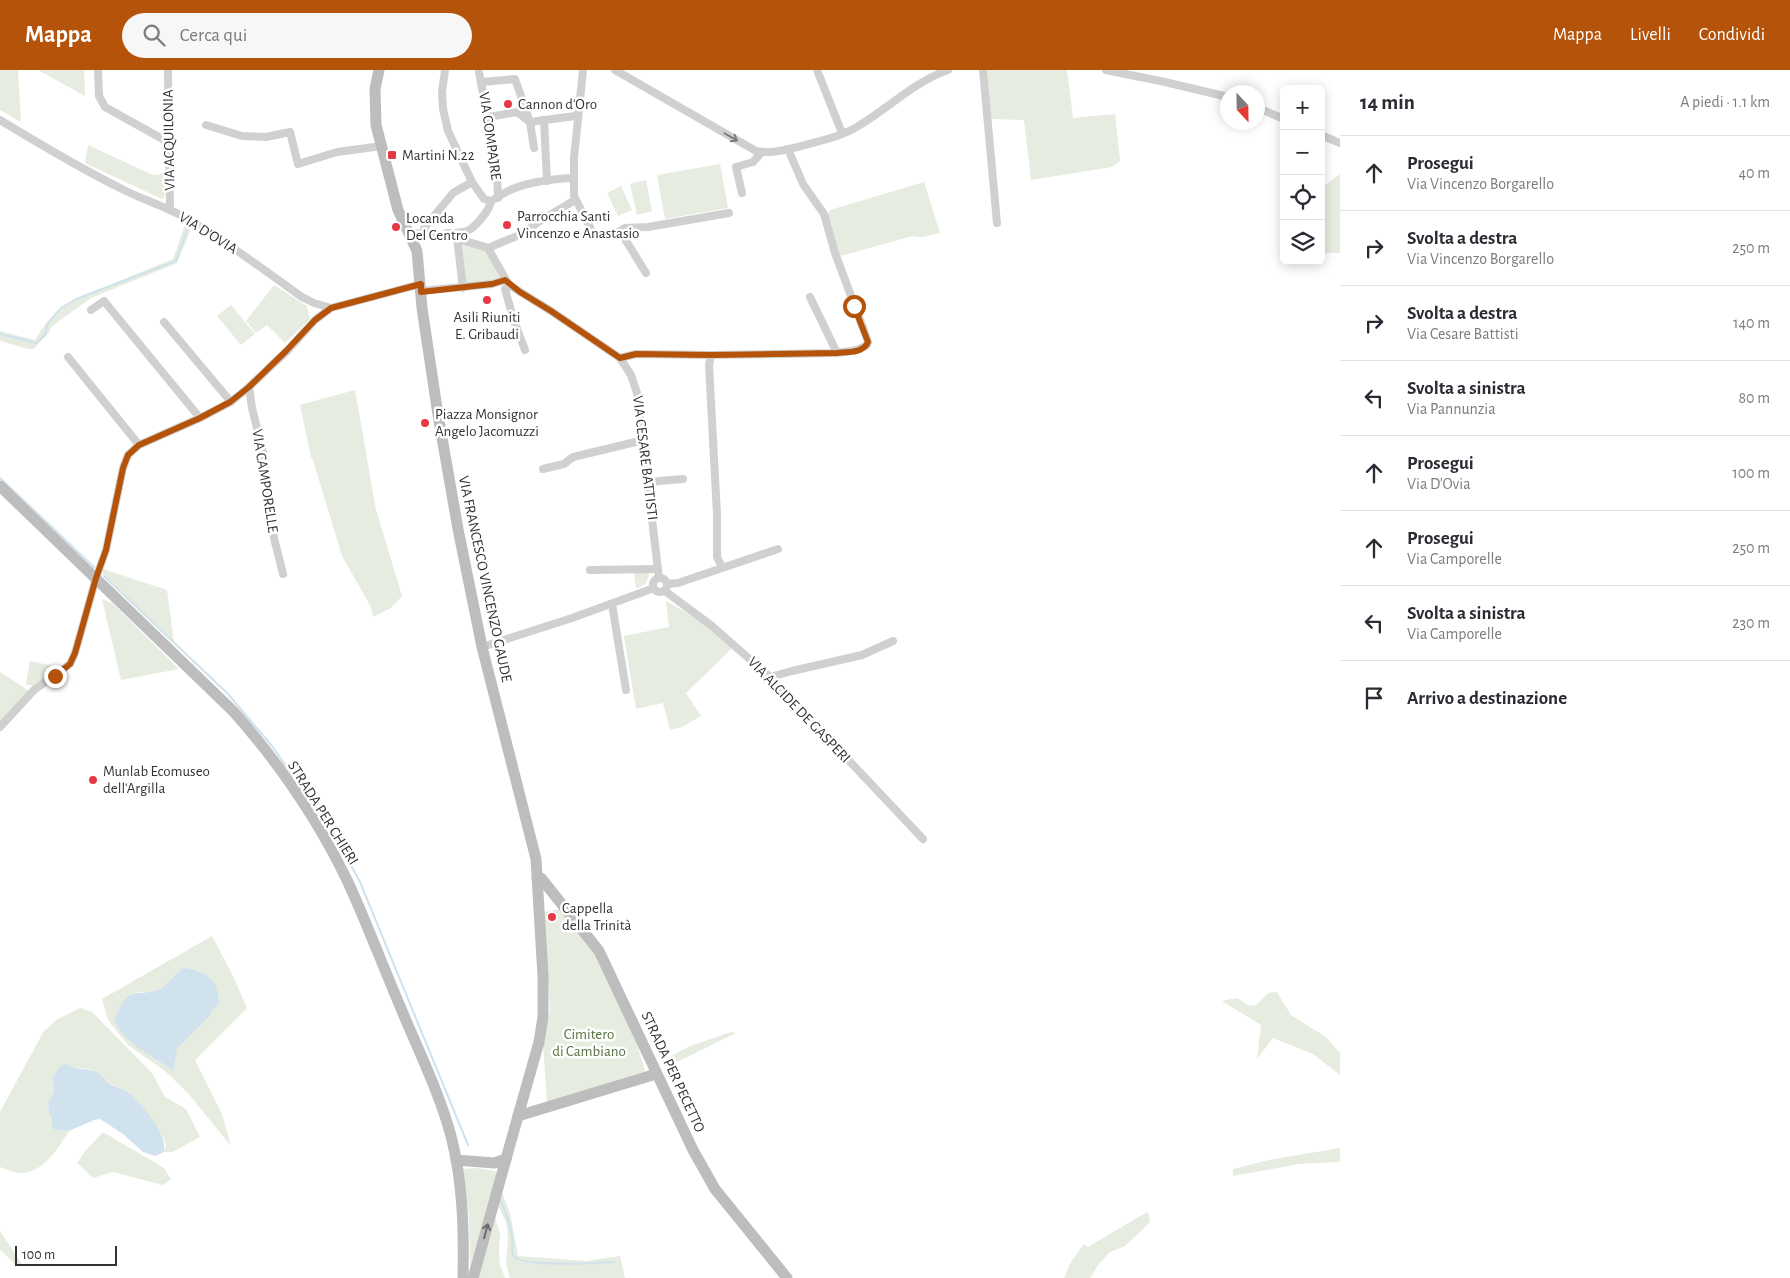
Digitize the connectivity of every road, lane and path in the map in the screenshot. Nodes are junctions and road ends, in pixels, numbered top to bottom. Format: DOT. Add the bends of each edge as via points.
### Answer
graph roads {
  1 [pos="98,70"];
  2 [pos="168,70"];
  3 [pos="379,70"];
  4 [pos="445,70"];
  5 [pos="583,70"];
  6 [pos="615,70"];
  7 [pos="817,70"];
  8 [pos="948,70"];
  9 [pos="984,70"];
  10 [pos="1106,70"];
  11 [pos="938,72"];
  12 [pos="1220,95"];
  13 [pos="1265,111"];
  14 [pos="489,117"];
  15 [pos="577,117"];
  16 [pos="1280,117"];
  17 [pos="0,120"];
  18 [pos="544,120"];
  19 [pos="530,122"];
  20 [pos="206,125"];
  21 [pos="842,134"];
  22 [pos="1325,137"];
  23 [pos="168,142"];
  24 [pos="1340,143"];
  25 [pos="382,146"];
  26 [pos="534,148"];
  27 [pos="788,149"];
  28 [pos="762,152"];
  29 [pos="573,178"];
  30 [pos="547,180"];
  31 [pos="472,182"];
  32 [pos="742,193"];
  33 [pos="495,199"];
  34 [pos="575,200"];
  35 [pos="170,210"];
  36 [pos="729,213"];
  37 [pos="997,222"];
  38 [pos="620,231"];
  39 [pos="423,232"];
  40 [pos="409,234"];
  41 [pos="440,235"];
  42 [pos="456,238"];
  43 [pos="488,248"];
  44 [pos="646,273"];
  45 [pos="507,282"];
  46 [pos="421,288"];
  47 [pos="463,288"];
  48 [pos="810,297"];
  49 [pos="331,308"];
  50 [pos="91,310"];
  51 [pos="164,322"];
  52 [pos="525,350"];
  53 [pos="837,353"];
  54 [pos="711,355"];
  55 [pos="68,356"];
  56 [pos="620,358"];
  57 [pos="249,387"];
  58 [pos="230,402"];
  59 [pos="200,418"];
  60 [pos="644,440"];
  61 [pos="139,445"];
  62 [pos="543,469"];
  63 [pos="683,479"];
  64 [pos="648,482"];
  65 [pos="0,486"];
  66 [pos="778,549"];
  67 [pos="722,567"];
  68 [pos="658,569"];
  69 [pos="590,570"];
  70 [pos="283,574"];
  71 [pos="96,578"];
  72 [pos="659,578"];
  73 [pos="654,588"];
  74 [pos="666,588"];
  75 [pos="612,604"];
  76 [pos="893,641"];
  77 [pos="482,647"];
  78 [pos="770,677"];
  79 [pos="626,690"];
  80 [pos="0,727"];
  81 [pos="923,839"];
  82 [pos="537,877"];
  83 [pos="656,1074"];
  84 [pos="518,1116"];
  85 [pos="506,1159"];
  86 [pos="456,1160"];
  87 [pos="463,1278"];
  88 [pos="473,1278"];
  89 [pos="787,1278"];
  1 -- 23 [label="street" via="99,96 105,107"];
  2 -- 23 [label="street, VIA ACQUILONIA"];
  3 -- 25 [label="street, VIA FRANCESCO VINCENZO GAUDE" via="374,106"];
  4 -- 31 [label="street" via="442,109 448,131"];
  5 -- 15 [label="street"];
  6 -- 28 [label="street, one-way"];
  7 -- 21 [label="street"];
  8 -- 11 [label="street"];
  9 -- 37 [label="street"];
  10 -- 12 [label="street"];
  11 -- 21 [label="street" via="913,86 859,126"];
  13 -- 16 [label="street"];
  14 -- 19 [label="street" via="517,112"];
  14 -- 19 [label="street, VIA COMPAJRE" via="481,76 515,79"];
  14 -- 33 [label="street, VIA COMPAJRE" via="497,168"];
  15 -- 18 [label="street"];
  15 -- 29 [label="street"];
  17 -- 35 [label="street, VIA D'OVIA" via="98,177"];
  18 -- 19 [label="street"];
  18 -- 30 [label="street"];
  19 -- 26 [label="street"];
  20 -- 25 [label="street" via="242,136 266,137 290,132 298,164 337,152"];
  21 -- 27 [label="street"];
  22 -- 24 [label="street"];
  23 -- 35 [label="street, VIA ACQUILONIA"];
  25 -- 40 [label="street, VIA FRANCESCO VINCENZO GAUDE" via="398,210"];
  27 -- 28 [label="street"];
  27 -- 53 [label="street" via="803,184 824,214 834,253 868,342 864,348"];
  28 -- 32 [label="street" via="753,162 736,166"];
  29 -- 30 [label="street"];
  29 -- 34 [label="street"];
  30 -- 33 [label="street" via="508,191"];
  31 -- 33 [label="street" via="484,199"];
  31 -- 39 [label="street" via="453,193"];
  33 -- 41 [label="street" via="471,230"];
  34 -- 38 [label="street" via="594,235"];
  34 -- 43 [label="street" via="522,234"];
  35 -- 49 [label="street, VIA D'OVIA" via="223,241 302,297"];
  36 -- 38 [label="street"];
  38 -- 44 [label="street"];
  39 -- 40 [label="street"];
  39 -- 41 [label="street"];
  40 -- 46 [label="street, VIA FRANCESCO VINCENZO GAUDE" via="417,251"];
  41 -- 42 [label="street"];
  42 -- 43 [label="street"];
  42 -- 47 [label="street"];
  43 -- 45 [label="street"];
  45 -- 47 [label="street"];
  45 -- 52 [label="street" via="504,289"];
  45 -- 56 [label="street, VIA CESARE BATTISTI"];
  46 -- 47 [label="street"];
  46 -- 49 [label="street"];
  46 -- 77 [label="street, VIA FRANCESCO VINCENZO GAUDE" via="446,463"];
  48 -- 53 [label="street"];
  49 -- 57 [label="street"];
  50 -- 59 [label="street" via="104,301"];
  51 -- 58 [label="street"];
  53 -- 54 [label="street"];
  54 -- 56 [label="street" via="636,354"];
  54 -- 67 [label="street" via="717,557"];
  55 -- 61 [label="street"];
  56 -- 60 [label="street, VIA CESARE BATTISTI" via="637,393"];
  57 -- 58 [label="street"];
  57 -- 70 [label="street, VIA CAMPORELLE"];
  58 -- 59 [label="street"];
  59 -- 61 [label="street"];
  60 -- 62 [label="street" via="573,457 564,464"];
  60 -- 64 [label="street, VIA CESARE BATTISTI"];
  61 -- 71 [label="street" via="128,455 123,468 106,550"];
  63 -- 64 [label="street"];
  64 -- 68 [label="street, VIA CESARE BATTISTI"];
  65 -- 71 [label="street, STRADA PER CHIERI"];
  66 -- 67 [label="street"];
  67 -- 74 [label="street"];
  68 -- 69 [label="street"];
  68 -- 72 [label="street, VIA CESARE BATTISTI"];
  71 -- 80 [label="street" via="70,664 34,690"];
  71 -- 86 [label="street, STRADA PER CHIERI" via="234,712 306,808 347,880 438,1097"];
  72 -- 73 [label="street" via="654,582"];
  72 -- 74 [label="street" via="664,579"];
  73 -- 74 [label="street" via="658,592"];
  73 -- 75 [label="street"];
  74 -- 78 [label="street, VIA ALCIDE DE GASPERI"];
  75 -- 77 [label="street"];
  75 -- 79 [label="street"];
  76 -- 78 [label="street" via="862,655"];
  77 -- 82 [label="street, VIA FRANCESCO VINCENZO GAUDE" via="536,859"];
  78 -- 81 [label="street, VIA ALCIDE DE GASPERI"];
  82 -- 83 [label="street, STRADA PER PECETTO" via="599,951"];
  82 -- 84 [label="street, VIA FRANCESCO VINCENZO GAUDE" via="544,976 543,1017"];
  83 -- 84 [label="street"];
  83 -- 89 [label="street, STRADA PER PECETTO" via="716,1189"];
  84 -- 85 [label="street, VIA FRANCESCO VINCENZO GAUDE"];
  85 -- 86 [label="street" via="494,1163"];
  88 -- 85 [label="street, VIA FRANCESCO VINCENZO GAUDE, one-way"];
  86 -- 87 [label="street, STRADA PER CHIERI" via="464,1230"];
}
